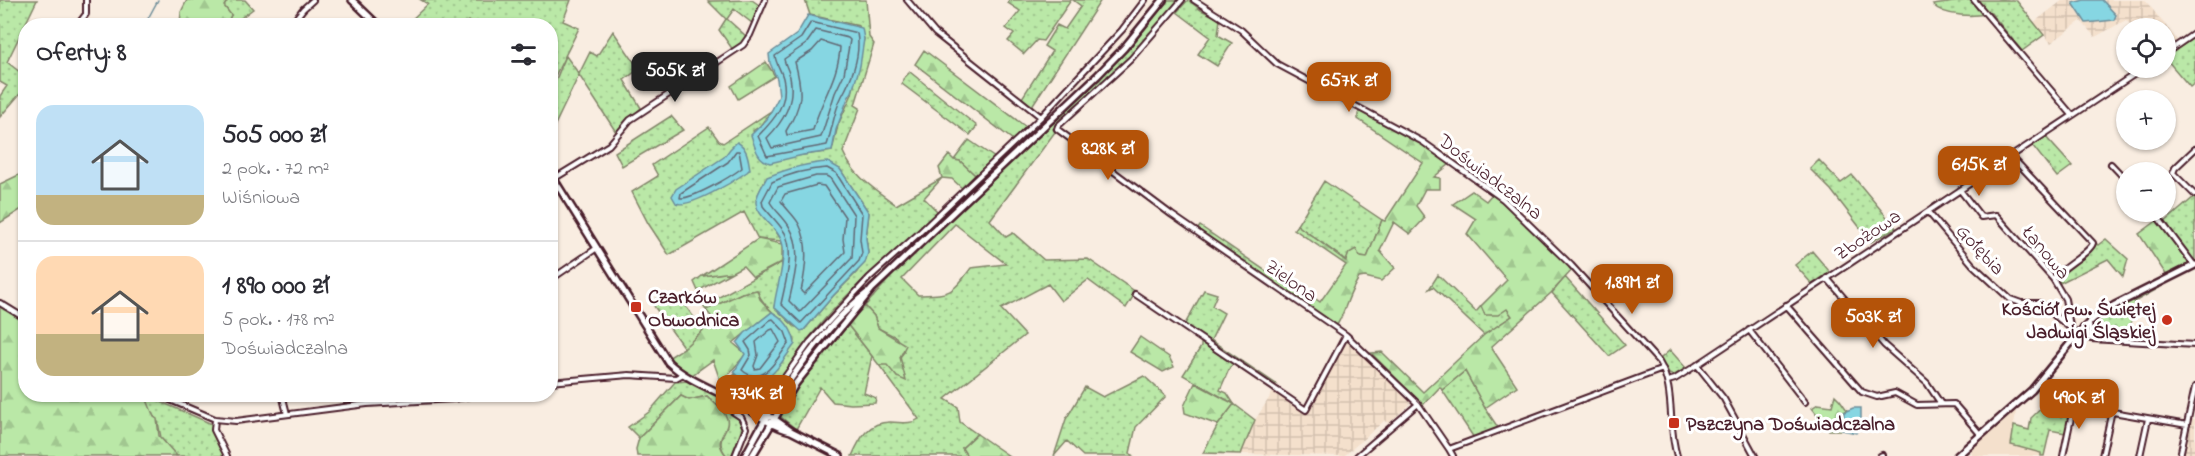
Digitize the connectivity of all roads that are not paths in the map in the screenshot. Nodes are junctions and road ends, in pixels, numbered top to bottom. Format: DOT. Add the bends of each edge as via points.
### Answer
graph roads {
  1 [pos="86,0"];
  2 [pos="313,0"];
  3 [pos="352,0"];
  4 [pos="765,0"];
  5 [pos="907,0"];
  6 [pos="1145,0"];
  7 [pos="1163,0"];
  8 [pos="1182,0"];
  9 [pos="1194,0"];
  10 [pos="1974,0"];
  11 [pos="83,18"];
  12 [pos="297,18"];
  13 [pos="371,18"];
  14 [pos="2195,33"];
  15 [pos="2176,46"];
  16 [pos="2129,78"];
  17 [pos="2072,115"];
  18 [pos="1041,117"];
  19 [pos="2195,149"];
  20 [pos="2011,156"];
  21 [pos="2112,164"];
  22 [pos="2116,169"];
  23 [pos="558,176"];
  24 [pos="558,183"];
  25 [pos="1960,190"];
  26 [pos="2195,195"];
  27 [pos="1927,211"];
  28 [pos="2162,222"];
  29 [pos="597,248"];
  30 [pos="2194,265"];
  31 [pos="558,275"];
  32 [pos="1827,278"];
  33 [pos="2054,279"];
  34 [pos="1135,294"];
  35 [pos="0,303"];
  36 [pos="1786,305"];
  37 [pos="18,314"];
  38 [pos="2088,323"];
  39 [pos="2070,327"];
  40 [pos="1749,330"];
  41 [pos="2078,334"];
  42 [pos="1346,335"];
  43 [pos="2195,345"];
  44 [pos="1696,365"];
  45 [pos="1663,369"];
  46 [pos="683,374"];
  47 [pos="558,381"];
  48 [pos="1668,381"];
  49 [pos="2195,387"];
  50 [pos="2194,393"];
  51 [pos="723,395"];
  52 [pos="2075,399"];
  53 [pos="175,402"];
  54 [pos="284,402"];
  55 [pos="394,402"];
  56 [pos="1805,402"];
  57 [pos="1418,404"];
  58 [pos="1941,404"];
  59 [pos="287,414"];
  60 [pos="214,419"];
  61 [pos="769,419"];
  62 [pos="2148,419"];
  63 [pos="2187,425"];
  64 [pos="1981,435"];
  65 [pos="1449,449"];
  66 [pos="227,456"];
  67 [pos="735,456"];
  68 [pos="745,456"];
  69 [pos="752,456"];
  70 [pos="840,456"];
  71 [pos="1357,456"];
  72 [pos="1453,456"];
  73 [pos="1677,456"];
  74 [pos="1755,456"];
  75 [pos="1958,456"];
  76 [pos="2063,456"];
  77 [pos="2102,456"];
  78 [pos="2140,456"];
  79 [pos="2180,456"];
  1 -- 11 [label="street"];
  2 -- 12 [label="street"];
  3 -- 13 [label="street"];
  4 -- 23 [label="street" via="743,45 630,120 609,145"];
  5 -- 18 [label="street" via="935,33"];
  6 -- 18 [label="street"];
  7 -- 61 [label="street" via="1097,76 873,289"];
  8 -- 42 [label="street, Zielona" via="1131,59 1057,129 1172,215"];
  9 -- 45 [label="street, Doświadczalna" via="1241,30 1277,64 1423,142 1503,200 1571,265"];
  10 -- 17 [label="street"];
  14 -- 15 [label="street"];
  16 -- 17 [label="street, Zbożowa"];
  17 -- 20 [label="street, Zbożowa"];
  18 -- 51 [label="street" via="873,274 810,342 769,399 757,400 731,388"];
  19 -- 26 [label="street" via="2173,173"];
  20 -- 25 [label="street, Zbożowa"];
  20 -- 33 [label="street" via="2092,243 2090,250 2063,267"];
  21 -- 22 [label="street"];
  24 -- 29 [label="street"];
  25 -- 27 [label="street, Zbożowa"];
  25 -- 33 [label="street, Łanowa" via="1981,217 1996,215"];
  27 -- 32 [label="street, Zbożowa"];
  27 -- 39 [label="street, Gołębia" via="1973,265 2010,299 2039,303"];
  28 -- 30 [label="street"];
  29 -- 31 [label="street"];
  29 -- 46 [label="street" via="663,356"];
  30 -- 38 [label="street"];
  32 -- 36 [label="street, Zbożowa"];
  32 -- 58 [label="street" via="1884,345 1927,383"];
  33 -- 39 [label="street, Łanowa" via="2065,299"];
  34 -- 42 [label="street" via="1306,410"];
  35 -- 37 [label="street"];
  36 -- 40 [label="street, Zbożowa"];
  36 -- 58 [label="street" via="1862,392 1877,397 1895,393 1917,405"];
  38 -- 41 [label="street"];
  38 -- 43 [label="street" via="2091,339"];
  39 -- 41 [label="street, Gołębia"];
  40 -- 44 [label="street, Zbożowa"];
  40 -- 56 [label="street"];
  41 -- 64 [label="street" via="2044,378"];
  42 -- 57 [label="street, Zielona"];
  44 -- 48 [label="street, Zbożowa"];
  44 -- 74 [label="street" via="1720,393"];
  45 -- 48 [label="street, Doświadczalna"];
  45 -- 65 [label="street"];
  46 -- 47 [label="street" via="676,378 629,375"];
  46 -- 51 [label="street"];
  48 -- 73 [label="street, Doświadczalna"];
  49 -- 50 [label="street"];
  50 -- 63 [label="street"];
  51 -- 61 [label="street"];
  51 -- 67 [label="street" via="723,407 741,417 746,428"];
  52 -- 76 [label="street"];
  53 -- 60 [label="street"];
  54 -- 59 [label="street"];
  55 -- 59 [label="street"];
  57 -- 65 [label="street, Zielona"];
  57 -- 71 [label="street"];
  58 -- 64 [label="street" via="1957,406"];
  59 -- 60 [label="street" via="236,421"];
  60 -- 66 [label="street" via="214,430"];
  61 -- 68 [label="street"];
  61 -- 69 [label="street"];
  61 -- 70 [label="street"];
  62 -- 63 [label="street"];
  62 -- 77 [label="street" via="2113,412"];
  62 -- 78 [label="street"];
  63 -- 79 [label="street"];
  64 -- 75 [label="street"];
  65 -- 72 [label="street, Zielona"];
}
